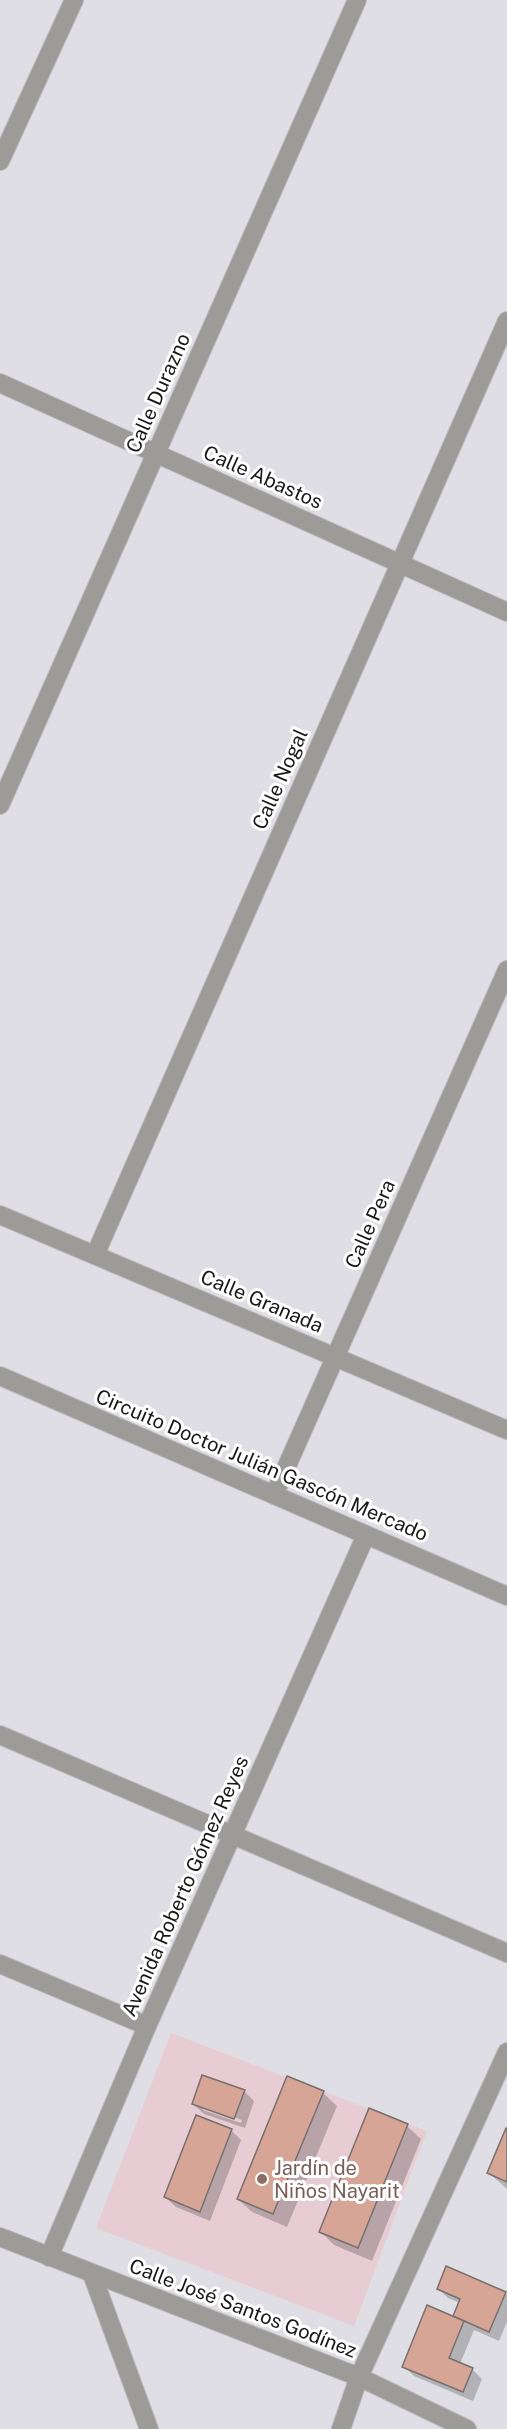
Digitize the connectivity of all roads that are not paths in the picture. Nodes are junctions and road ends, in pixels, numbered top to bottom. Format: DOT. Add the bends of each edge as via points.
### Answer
graph roads {
  1 [pos="74,0"];
  2 [pos="357,0"];
  3 [pos="0,161"];
  4 [pos="505,329"];
  5 [pos="0,383"];
  6 [pos="156,453"];
  7 [pos="400,563"];
  8 [pos="507,612"];
  9 [pos="0,805"];
  10 [pos="507,970"];
  11 [pos="0,1215"];
  12 [pos="94,1255"];
  13 [pos="335,1357"];
  14 [pos="0,1376"];
  15 [pos="507,1430"];
  16 [pos="274,1495"];
  17 [pos="366,1535"];
  18 [pos="507,1596"];
  19 [pos="0,1735"];
  20 [pos="233,1835"];
  21 [pos="507,1953"];
  22 [pos="0,1964"];
  23 [pos="147,2026"];
  24 [pos="507,2052"];
  25 [pos="0,2237"];
  26 [pos="49,2257"];
  27 [pos="92,2274"];
  28 [pos="359,2377"];
  29 [pos="149,2429"];
  30 [pos="340,2429"];
  31 [pos="467,2429"];
  1 -- 3 [label="street"];
  2 -- 6 [label="street, Calle Durazno"];
  4 -- 7 [label="street, Calle Nogal"];
  5 -- 6 [label="street, Calle Abastos"];
  6 -- 7 [label="street, Calle Abastos"];
  6 -- 9 [label="street, Calle Durazno"];
  7 -- 8 [label="street, Calle Abastos"];
  7 -- 12 [label="street, Calle Nogal"];
  10 -- 13 [label="street, Calle Pera"];
  11 -- 12 [label="street, Calle Granada"];
  12 -- 13 [label="street, Calle Granada"];
  13 -- 15 [label="street, Calle Granada"];
  13 -- 16 [label="street, Calle Pera"];
  14 -- 16 [label="street, Circuito Doctor Julián Gascón Mercado"];
  16 -- 17 [label="street, Circuito Doctor Julián Gascón Mercado"];
  17 -- 18 [label="street, Circuito Doctor Julián Gascón Mercado"];
  17 -- 20 [label="street, Avenida Roberto Gómez Reyes"];
  19 -- 20 [label="street"];
  20 -- 21 [label="street"];
  20 -- 23 [label="street, Avenida Roberto Gómez Reyes"];
  22 -- 23 [label="street"];
  23 -- 26 [label="street, Avenida Roberto Gómez Reyes"];
  24 -- 28 [label="street"];
  25 -- 26 [label="street, Calle José Santos Godínez"];
  26 -- 27 [label="street, Calle José Santos Godínez"];
  27 -- 28 [label="street, Calle José Santos Godínez"];
  27 -- 29 [label="street"];
  28 -- 30 [label="street"];
  28 -- 31 [label="street, Calle José Santos Godínez"];
}
